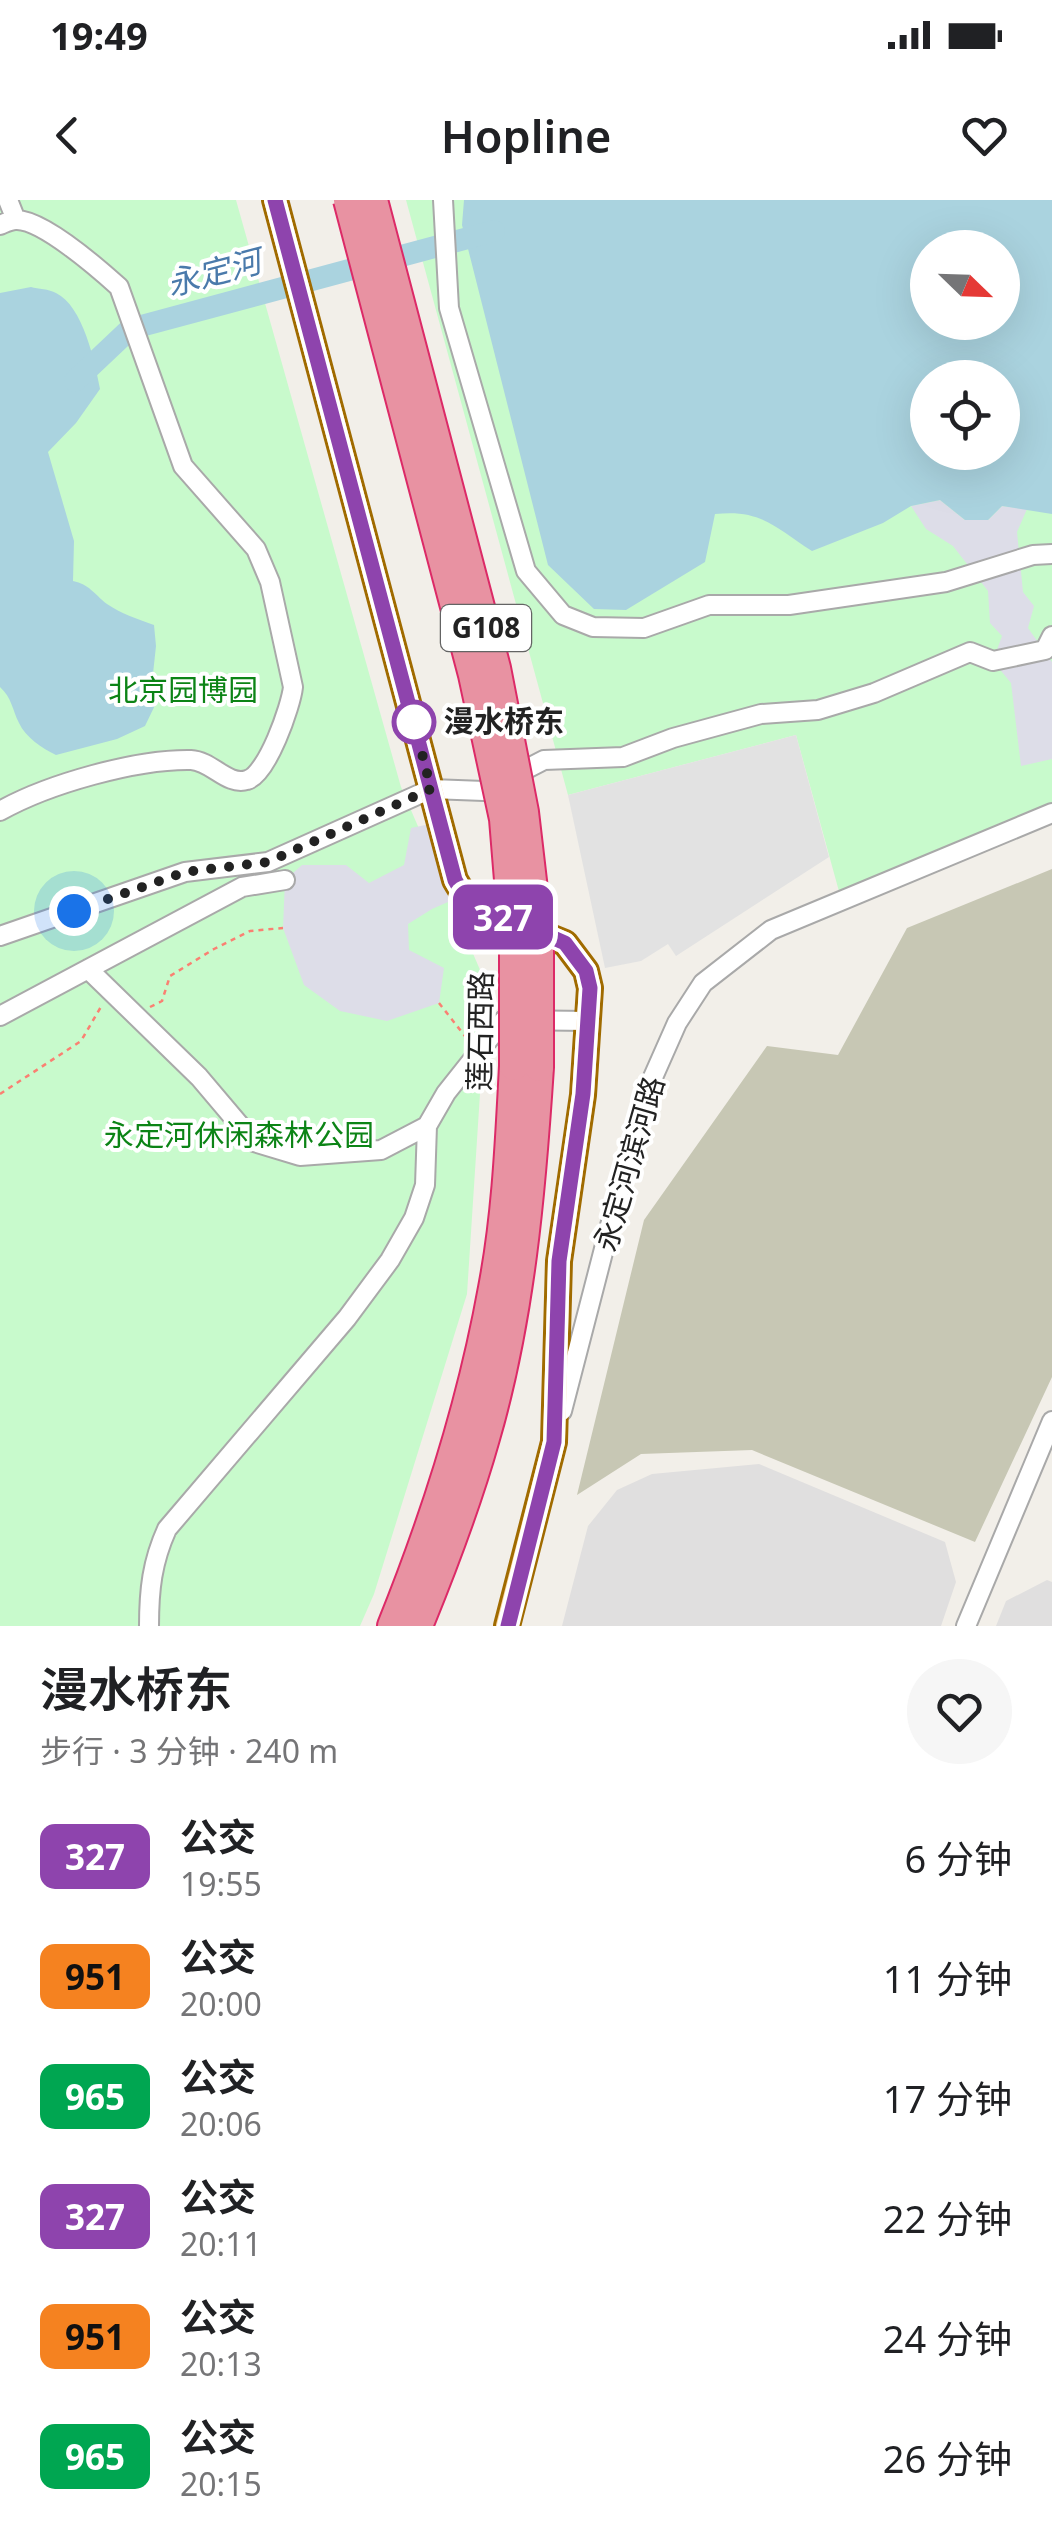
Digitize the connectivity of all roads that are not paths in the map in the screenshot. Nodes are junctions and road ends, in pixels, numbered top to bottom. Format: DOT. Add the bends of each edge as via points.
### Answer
graph roads {
  1 [pos="8,200"];
  2 [pos="275,200"];
  3 [pos="348,200"];
  4 [pos="373,200"];
  5 [pos="443,200"];
  6 [pos="8,222"];
  7 [pos="1052,554"];
  8 [pos="1050,647"];
  9 [pos="431,789"];
  10 [pos="0,811"];
  11 [pos="1052,813"];
  12 [pos="285,880"];
  13 [pos="0,936"];
  14 [pos="88,969"];
  15 [pos="0,1016"];
  16 [pos="588,1022"];
  17 [pos="527,1066"];
  18 [pos="427,1126"];
  19 [pos="1052,1420"];
  20 [pos="554,1442"];
  21 [pos="1052,1452"];
  22 [pos="150,1626"];
  23 [pos="392,1626"];
  24 [pos="418,1626"];
  25 [pos="508,1626"];
  26 [pos="966,1626"];
  27 [pos="979,1626"];
  1 -- 6 [label="street"];
  2 -- 9 [label="main road"];
  3 -- 17 [label="highway, 莲石西路 / G108, bridge" via="504,819"];
  4 -- 17 [label="highway, 莲石西路 / G108, bridge" via="496,668 520,794 539,941"];
  5 -- 7 [label="street" via="449,308 526,570 564,615 593,627 644,628 709,604 789,606 946,582"];
  6 -- 10 [label="street" via="34,224 119,287 183,466 256,549 293,687 266,762 244,782 207,763 173,762 104,771"];
  8 -- 9 [label="street" via="993,661 970,652 818,710 761,714 623,757 544,760 484,791"];
  9 -- 13 [label="street" via="268,862 185,872"];
  9 -- 16 [label="main road" via="464,896 565,943 586,971"];
  11 -- 20 [label="street, 永定河滨河路" via="771,930 703,983 676,1023 642,1102"];
  12 -- 14 [label="street" via="242,887"];
  14 -- 15 [label="street"];
  14 -- 18 [label="street" via="199,1077 254,1142 300,1156 381,1150"];
  16 -- 18 [label="street" via="504,1020"];
  16 -- 20 [label="main road" via="559,1261"];
  17 -- 23 [label="highway, 莲石西路 / G108" via="494,1286 460,1432"];
  17 -- 24 [label="highway, 莲石西路 / G108" via="533,1157 517,1290 486,1437"];
  18 -- 22 [label="street" via="425,1185 414,1218 347,1318 168,1529 154,1558"];
  19 -- 26 [label="street"];
  20 -- 25 [label="main road"];
  21 -- 27 [label="street"];
}
